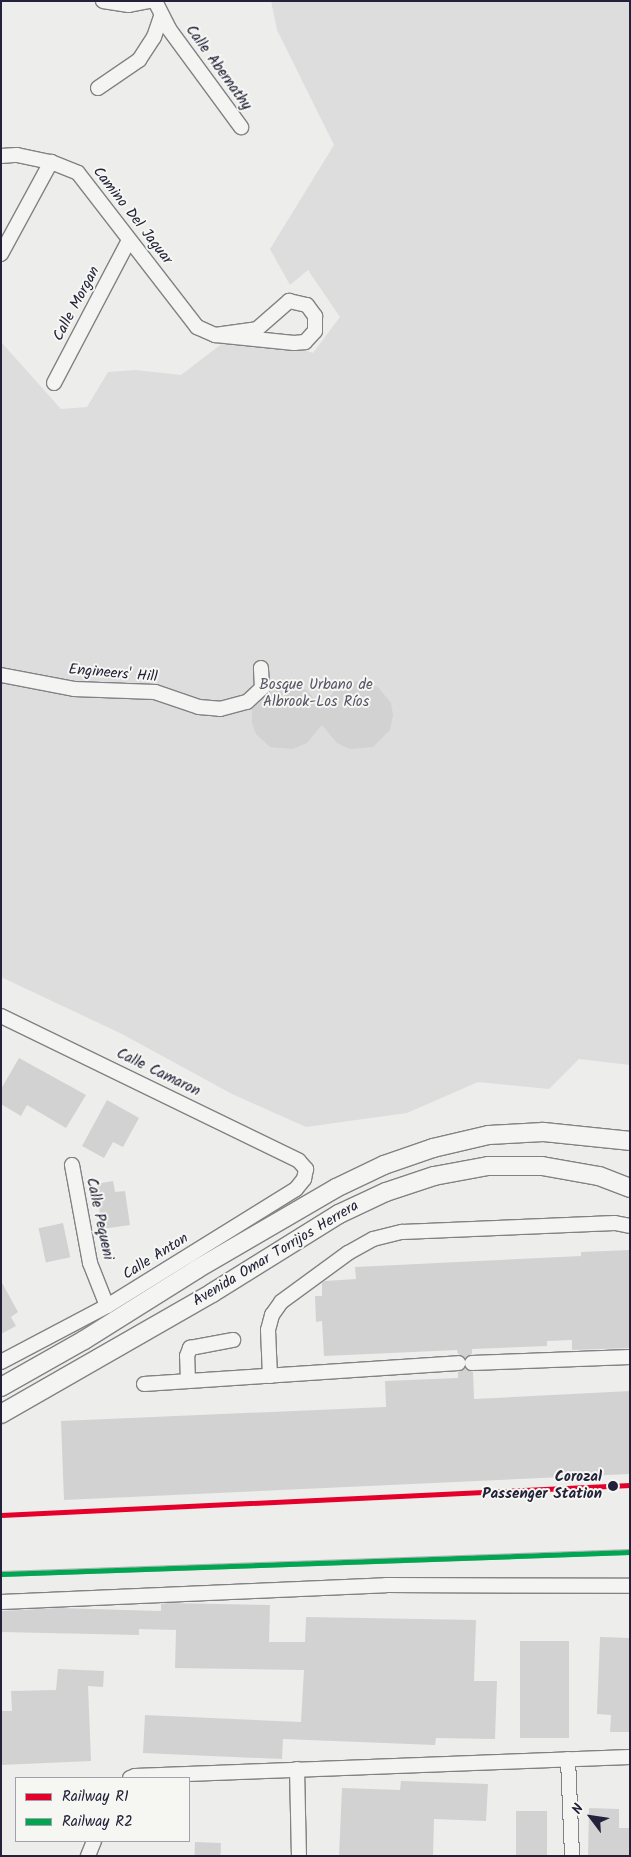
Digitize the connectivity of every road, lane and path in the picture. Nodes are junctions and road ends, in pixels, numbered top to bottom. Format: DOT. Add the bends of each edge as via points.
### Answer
graph roads {
  1 [pos="103,1"];
  2 [pos="150,1"];
  3 [pos="155,1"];
  4 [pos="161,17"];
  5 [pos="98,88"];
  6 [pos="241,128"];
  7 [pos="1,156"];
  8 [pos="51,162"];
  9 [pos="129,240"];
  10 [pos="1,254"];
  11 [pos="215,335"];
  12 [pos="54,383"];
  13 [pos="261,668"];
  14 [pos="1,675"];
  15 [pos="1,1016"];
  16 [pos="630,1141"];
  17 [pos="299,1161"];
  18 [pos="72,1165"];
  19 [pos="630,1188"];
  20 [pos="630,1226"];
  21 [pos="107,1306"];
  22 [pos="233,1340"];
  23 [pos="630,1357"];
  24 [pos="1,1362"];
  25 [pos="458,1363"];
  26 [pos="472,1363"];
  27 [pos="270,1376"];
  28 [pos="188,1381"];
  29 [pos="144,1384"];
  30 [pos="1,1387"];
  31 [pos="1,1414"];
  32 [pos="630,1586"];
  33 [pos="1,1602"];
  34 [pos="630,1757"];
  35 [pos="568,1759"];
  36 [pos="297,1769"];
  37 [pos="149,1777"];
  38 [pos="94,1842"];
  39 [pos="88,1856"];
  40 [pos="299,1856"];
  41 [pos="572,1856"];
  1 -- 2 [label="street" via="130,5"];
  3 -- 4 [label="street, Calle Abernathy"];
  4 -- 5 [label="street" via="154,38 139,60"];
  4 -- 6 [label="street, Calle Abernathy"];
  7 -- 8 [label="street, Camino Del Jaguar" via="17,155"];
  8 -- 9 [label="street, Camino Del Jaguar" via="78,173"];
  8 -- 10 [label="street"];
  9 -- 11 [label="street, Camino Del Jaguar" via="197,327"];
  9 -- 12 [label="street, Calle Morgan"];
  11 -- 11 [label="street, Camino Del Jaguar" via="257,329 289,301 307,305 315,316 315,331 301,343"];
  13 -- 14 [label="street, Engineers' Hill" via="262,688 247,702 220,709 199,707 155,692 74,689"];
  15 -- 17 [label="street, Calle Camaron"];
  16 -- 30 [label="main road, Avenida Omar Torrijos Herrera" via="543,1132 489,1135 433,1148 384,1165 271,1226"];
  17 -- 21 [label="street, Calle Anton" via="306,1169 304,1179 296,1189"];
  18 -- 21 [label="street, Calle Pequeni" via="90,1263"];
  19 -- 31 [label="main road, Avenida Omar Torrijos Herrera" via="599,1176 542,1166 488,1166 434,1176 386,1192 338,1214 212,1293"];
  20 -- 27 [label="street" via="615,1223 402,1232 372,1239 281,1302 272,1315 268,1330"];
  21 -- 24 [label="street, Calle Anton"];
  22 -- 28 [label="street" via="190,1348 187,1356"];
  23 -- 26 [label="street"];
  25 -- 27 [label="street"];
  27 -- 28 [label="street"];
  28 -- 29 [label="street"];
  32 -- 33 [label="street" via="386,1585"];
  34 -- 35 [label="street"];
  35 -- 36 [label="street"];
  35 -- 41 [label="street"];
  36 -- 37 [label="street"];
  36 -- 40 [label="street"];
  38 -- 39 [label="street"];
}
